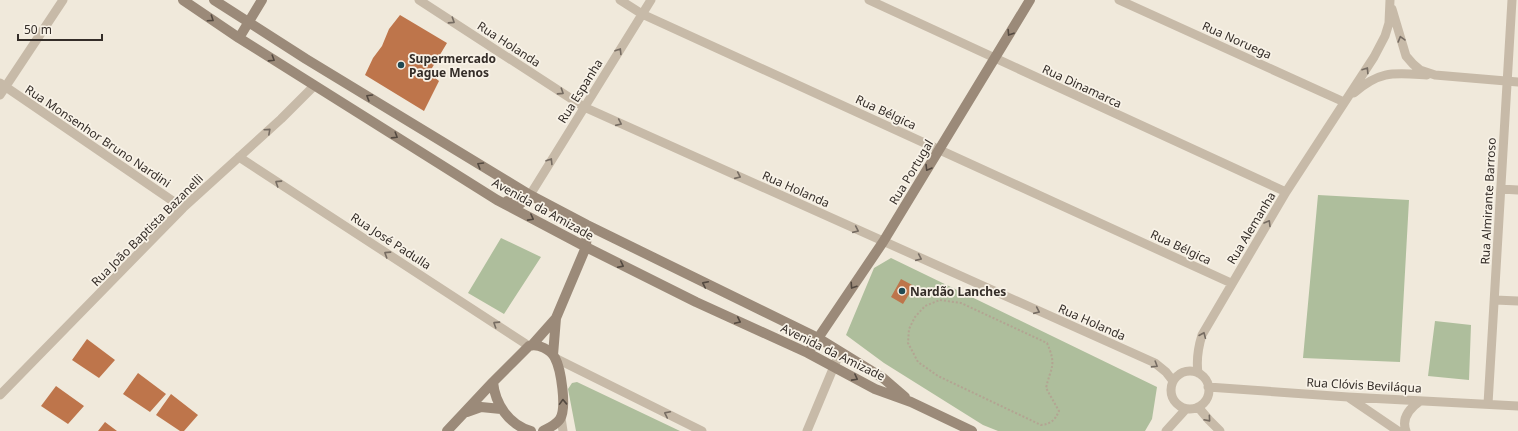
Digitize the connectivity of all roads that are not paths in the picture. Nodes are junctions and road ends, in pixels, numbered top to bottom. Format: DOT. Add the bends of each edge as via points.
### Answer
graph roads {
  1 [pos="63,0"];
  2 [pos="183,0"];
  3 [pos="214,0"];
  4 [pos="262,0"];
  5 [pos="419,0"];
  6 [pos="620,0"];
  7 [pos="651,0"];
  8 [pos="869,0"];
  9 [pos="1030,0"];
  10 [pos="1119,0"];
  11 [pos="1390,0"];
  12 [pos="1512,0"];
  13 [pos="642,14"];
  14 [pos="248,22"];
  15 [pos="239,38"];
  16 [pos="994,58"];
  17 [pos="1435,75"];
  18 [pos="1507,82"];
  19 [pos="1518,82"];
  20 [pos="314,86"];
  21 [pos="2,88"];
  22 [pos="1344,102"];
  23 [pos="584,107"];
  24 [pos="940,150"];
  25 [pos="239,157"];
  26 [pos="1501,189"];
  27 [pos="1518,190"];
  28 [pos="1286,192"];
  29 [pos="530,195"];
  30 [pos="497,200"];
  31 [pos="184,208"];
  32 [pos="588,225"];
  33 [pos="883,242"];
  34 [pos="586,247"];
  35 [pos="1231,283"];
  36 [pos="1495,300"];
  37 [pos="1518,301"];
  38 [pos="556,318"];
  39 [pos="818,338"];
  40 [pos="530,345"];
  41 [pos="840,352"];
  42 [pos="808,353"];
  43 [pos="554,357"];
  44 [pos="833,367"];
  45 [pos="1198,373"];
  46 [pos="1173,381"];
  47 [pos="493,382"];
  48 [pos="1208,386"];
  49 [pos="0,394"];
  50 [pos="1348,397"];
  51 [pos="1420,401"];
  52 [pos="912,402"];
  53 [pos="1488,404"];
  54 [pos="1518,406"];
  55 [pos="1198,407"];
  56 [pos="501,409"];
  57 [pos="1186,409"];
  58 [pos="465,412"];
  59 [pos="561,418"];
  60 [pos="520,428"];
  61 [pos="447,431"];
  62 [pos="531,431"];
  63 [pos="543,431"];
  64 [pos="563,431"];
  65 [pos="702,431"];
  66 [pos="807,431"];
  67 [pos="972,431"];
  68 [pos="1166,431"];
  69 [pos="1220,431"];
  70 [pos="1398,431"];
  71 [pos="1406,431"];
  1 -- 21 [label="street"];
  2 -- 15 [label="main road, Avenida da Amizade, one-way"];
  3 -- 14 [label="main road, Avenida da Amizade"];
  4 -- 14 [label="main road"];
  5 -- 23 [label="street, Rua Holanda, one-way"];
  6 -- 13 [label="street, Rua Bélgica"];
  7 -- 13 [label="street, Rua Espanha"];
  8 -- 16 [label="street, Rua Dinamarca"];
  9 -- 16 [label="main road, Rua Portugal, one-way"];
  10 -- 22 [label="street, Rua Noruega"];
  17 -- 11 [label="street, one-way" via="1420,70 1406,56"];
  22 -- 11 [label="street, Rua Alemanha, one-way" via="1385,36 1389,23"];
  12 -- 18 [label="street, Rua Almirante Barroso"];
  23 -- 13 [label="street, Rua Espanha, one-way"];
  13 -- 24 [label="street, Rua Bélgica"];
  14 -- 15 [label="main road"];
  29 -- 14 [label="main road, Avenida da Amizade, one-way"];
  15 -- 20 [label="main road, Avenida da Amizade, one-way"];
  16 -- 24 [label="main road, Rua Portugal"];
  16 -- 28 [label="street, Rua Dinamarca"];
  17 -- 18 [label="street"];
  17 -- 22 [label="street, Rua Alemanha" via="1382,75 1363,85"];
  18 -- 19 [label="street"];
  18 -- 26 [label="street, Rua Almirante Barroso"];
  25 -- 20 [label="street, Rua João Baptista Bazanelli, one-way"];
  20 -- 30 [label="main road, Avenida da Amizade, one-way"];
  21 -- 31 [label="street, Rua Monsenhor Bruno Nardini"];
  22 -- 28 [label="street, Rua Alemanha"];
  29 -- 23 [label="street, Rua Espanha, one-way"];
  23 -- 33 [label="street, Rua Holanda, one-way"];
  24 -- 33 [label="main road, Rua Portugal, one-way"];
  24 -- 35 [label="street, Rua Bélgica"];
  25 -- 31 [label="street, Rua João Baptista Bazanelli"];
  40 -- 25 [label="street, Rua José Padulla, one-way"];
  26 -- 27 [label="street"];
  26 -- 36 [label="street, Rua Almirante Barroso"];
  35 -- 28 [label="street, Rua Alemanha, one-way"];
  29 -- 30 [label="main road" via="520,204"];
  29 -- 32 [label="main road, Avenida da Amizade"];
  30 -- 34 [label="main road, Avenida da Amizade, one-way"];
  31 -- 49 [label="street, Rua João Baptista Bazanelli"];
  32 -- 34 [label="main road"];
  39 -- 32 [label="main road, Avenida da Amizade, one-way"];
  33 -- 39 [label="main road, Rua Portugal, one-way"];
  33 -- 46 [label="street, Rua Holanda, one-way" via="1155,363"];
  34 -- 38 [label="main road"];
  34 -- 42 [label="main road, Avenida da Amizade, one-way" via="696,302"];
  45 -- 35 [label="street, Rua Alemanha, one-way" via="1198,348 1202,335"];
  36 -- 37 [label="street"];
  36 -- 53 [label="street, Rua Almirante Barroso"];
  38 -- 40 [label="main road"];
  38 -- 43 [label="main road"];
  39 -- 41 [label="main road, Avenida da Amizade"];
  39 -- 42 [label="main road, Rua Portugal"];
  40 -- 43 [label="main road" via="545,349"];
  40 -- 47 [label="main road"];
  41 -- 44 [label="street"];
  41 -- 52 [label="main road, Avenida da Amizade" via="882,378"];
  42 -- 44 [label="main road, Avenida da Amizade"];
  59 -- 43 [label="main road, one-way" via="563,402 559,367"];
  65 -- 43 [label="street, one-way"];
  44 -- 52 [label="main road, Avenida da Amizade, one-way" via="875,389"];
  44 -- 66 [label="street"];
  45 -- 46 [label="street" via="1181,373"];
  45 -- 48 [label="street" via="1203,376"];
  46 -- 57 [label="street" via="1171,395 1174,401"];
  47 -- 56 [label="main road"];
  47 -- 58 [label="main road"];
  48 -- 50 [label="street, Rua Clóvis Beviláqua"];
  48 -- 55 [label="street" via="1207,398"];
  50 -- 51 [label="street, Rua Clóvis Beviláqua"];
  50 -- 70 [label="street"];
  51 -- 53 [label="street, Rua Clóvis Beviláqua"];
  51 -- 71 [label="street" via="1411,407 1405,417"];
  52 -- 67 [label="main road, Avenida da Amizade"];
  53 -- 54 [label="street, Rua Clóvis Beviláqua"];
  55 -- 57 [label="street"];
  55 -- 69 [label="street, one-way"];
  56 -- 58 [label="main road" via="481,407"];
  56 -- 60 [label="main road"];
  57 -- 68 [label="street"];
  58 -- 61 [label="main road"];
  59 -- 63 [label="main road"];
  59 -- 64 [label="street"];
  60 -- 62 [label="main road"];
}
